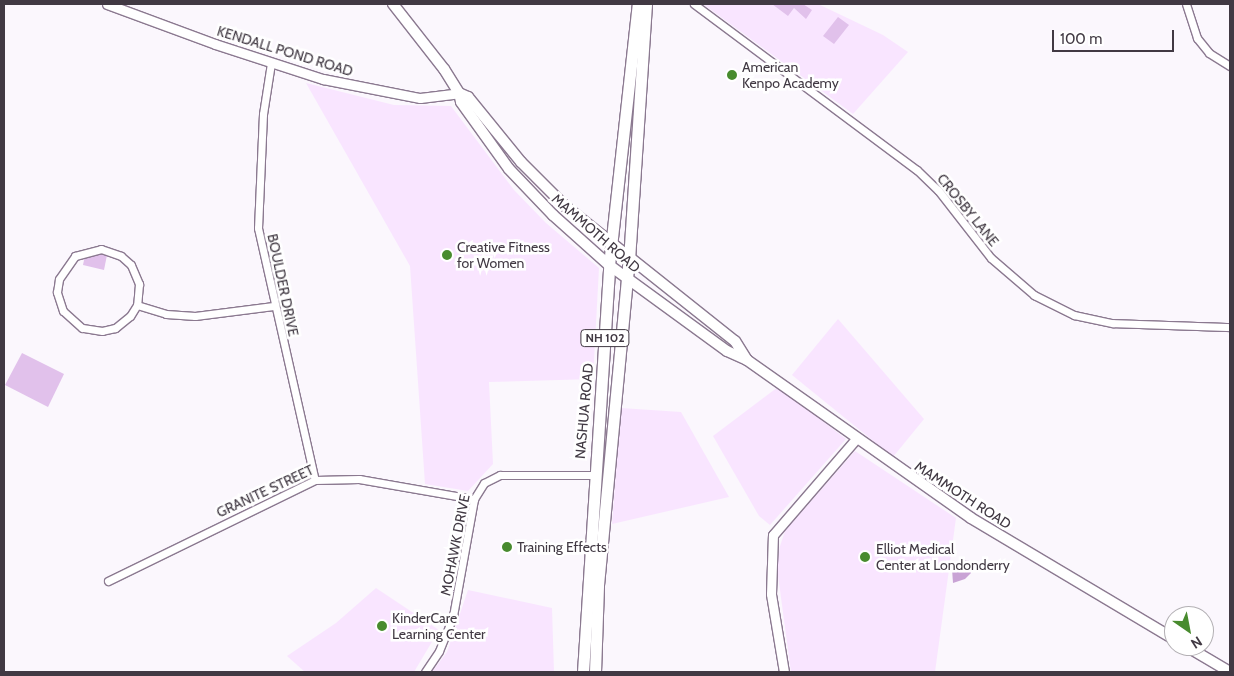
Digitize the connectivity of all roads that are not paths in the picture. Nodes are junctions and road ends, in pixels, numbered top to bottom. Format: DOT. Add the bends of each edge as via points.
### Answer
graph roads {
  1 [pos="107,4"];
  2 [pos="393,4"];
  3 [pos="638,4"];
  4 [pos="646,4"];
  5 [pos="694,4"];
  6 [pos="1186,4"];
  7 [pos="271,63"];
  8 [pos="1230,66"];
  9 [pos="459,93"];
  10 [pos="612,246"];
  11 [pos="629,260"];
  12 [pos="609,265"];
  13 [pos="625,277"];
  14 [pos="137,305"];
  15 [pos="273,306"];
  16 [pos="1230,327"];
  17 [pos="747,360"];
  18 [pos="856,439"];
  19 [pos="594,475"];
  20 [pos="608,476"];
  21 [pos="315,480"];
  22 [pos="474,499"];
  23 [pos="108,581"];
  24 [pos="1164,633"];
  25 [pos="1203,656"];
  26 [pos="425,672"];
  27 [pos="582,672"];
  28 [pos="595,672"];
  29 [pos="784,672"];
  30 [pos="1230,672"];
  1 -- 7 [label="street, KENDALL POND ROAD"];
  2 -- 9 [label="main road, MAMMOTH ROAD"];
  3 -- 10 [label="main road, NASHUA ROAD / NH 102"];
  4 -- 11 [label="main road, NH 102"];
  5 -- 16 [label="street, CROSBY LANE" via="922,175 991,258 1034,295 1074,315 1108,322 1152,327"];
  6 -- 8 [label="street" via="1197,38 1210,53"];
  7 -- 9 [label="street, KENDALL POND ROAD" via="323,79 405,97 433,98"];
  7 -- 15 [label="street, BOULDER DRIVE" via="263,114 257,213 260,247"];
  9 -- 10 [label="main road, MAMMOTH ROAD" via="468,97 522,162 565,206"];
  9 -- 12 [label="main road, MAMMOTH ROAD" via="461,102 509,169 552,215"];
  10 -- 11 [label="main road, MAMMOTH ROAD"];
  10 -- 12 [label="main road, NASHUA ROAD / NH 102"];
  11 -- 13 [label="main road, NH 102"];
  11 -- 17 [label="main road, MAMMOTH ROAD" via="735,340"];
  12 -- 13 [label="main road, MAMMOTH ROAD"];
  12 -- 19 [label="main road, NASHUA ROAD / NH 102"];
  13 -- 17 [label="main road, MAMMOTH ROAD" via="727,351"];
  13 -- 20 [label="main road, NH 102"];
  14 -- 14 [label="street" via="139,284 135,271 126,260 108,250 81,253 70,261 59,279 57,292 63,311 76,325 88,330 114,328 126,321"];
  14 -- 15 [label="street" via="166,314 195,316"];
  15 -- 21 [label="street, BOULDER DRIVE"];
  17 -- 18 [label="main road, MAMMOTH ROAD"];
  18 -- 24 [label="main road, MAMMOTH ROAD" via="970,518"];
  18 -- 29 [label="street" via="774,535 771,594"];
  19 -- 20 [label="street, MOHAWK DRIVE"];
  19 -- 22 [label="street, MOHAWK DRIVE" via="500,475 484,483"];
  19 -- 27 [label="main road, NASHUA ROAD / NH 102"];
  20 -- 28 [label="main road, NH 102" via="598,585"];
  21 -- 22 [label="street, GRANITE STREET" via="359,479"];
  21 -- 23 [label="street, GRANITE STREET"];
  22 -- 26 [label="street, MOHAWK DRIVE" via="453,616"];
  25 -- 30 [label="main road"];
}
